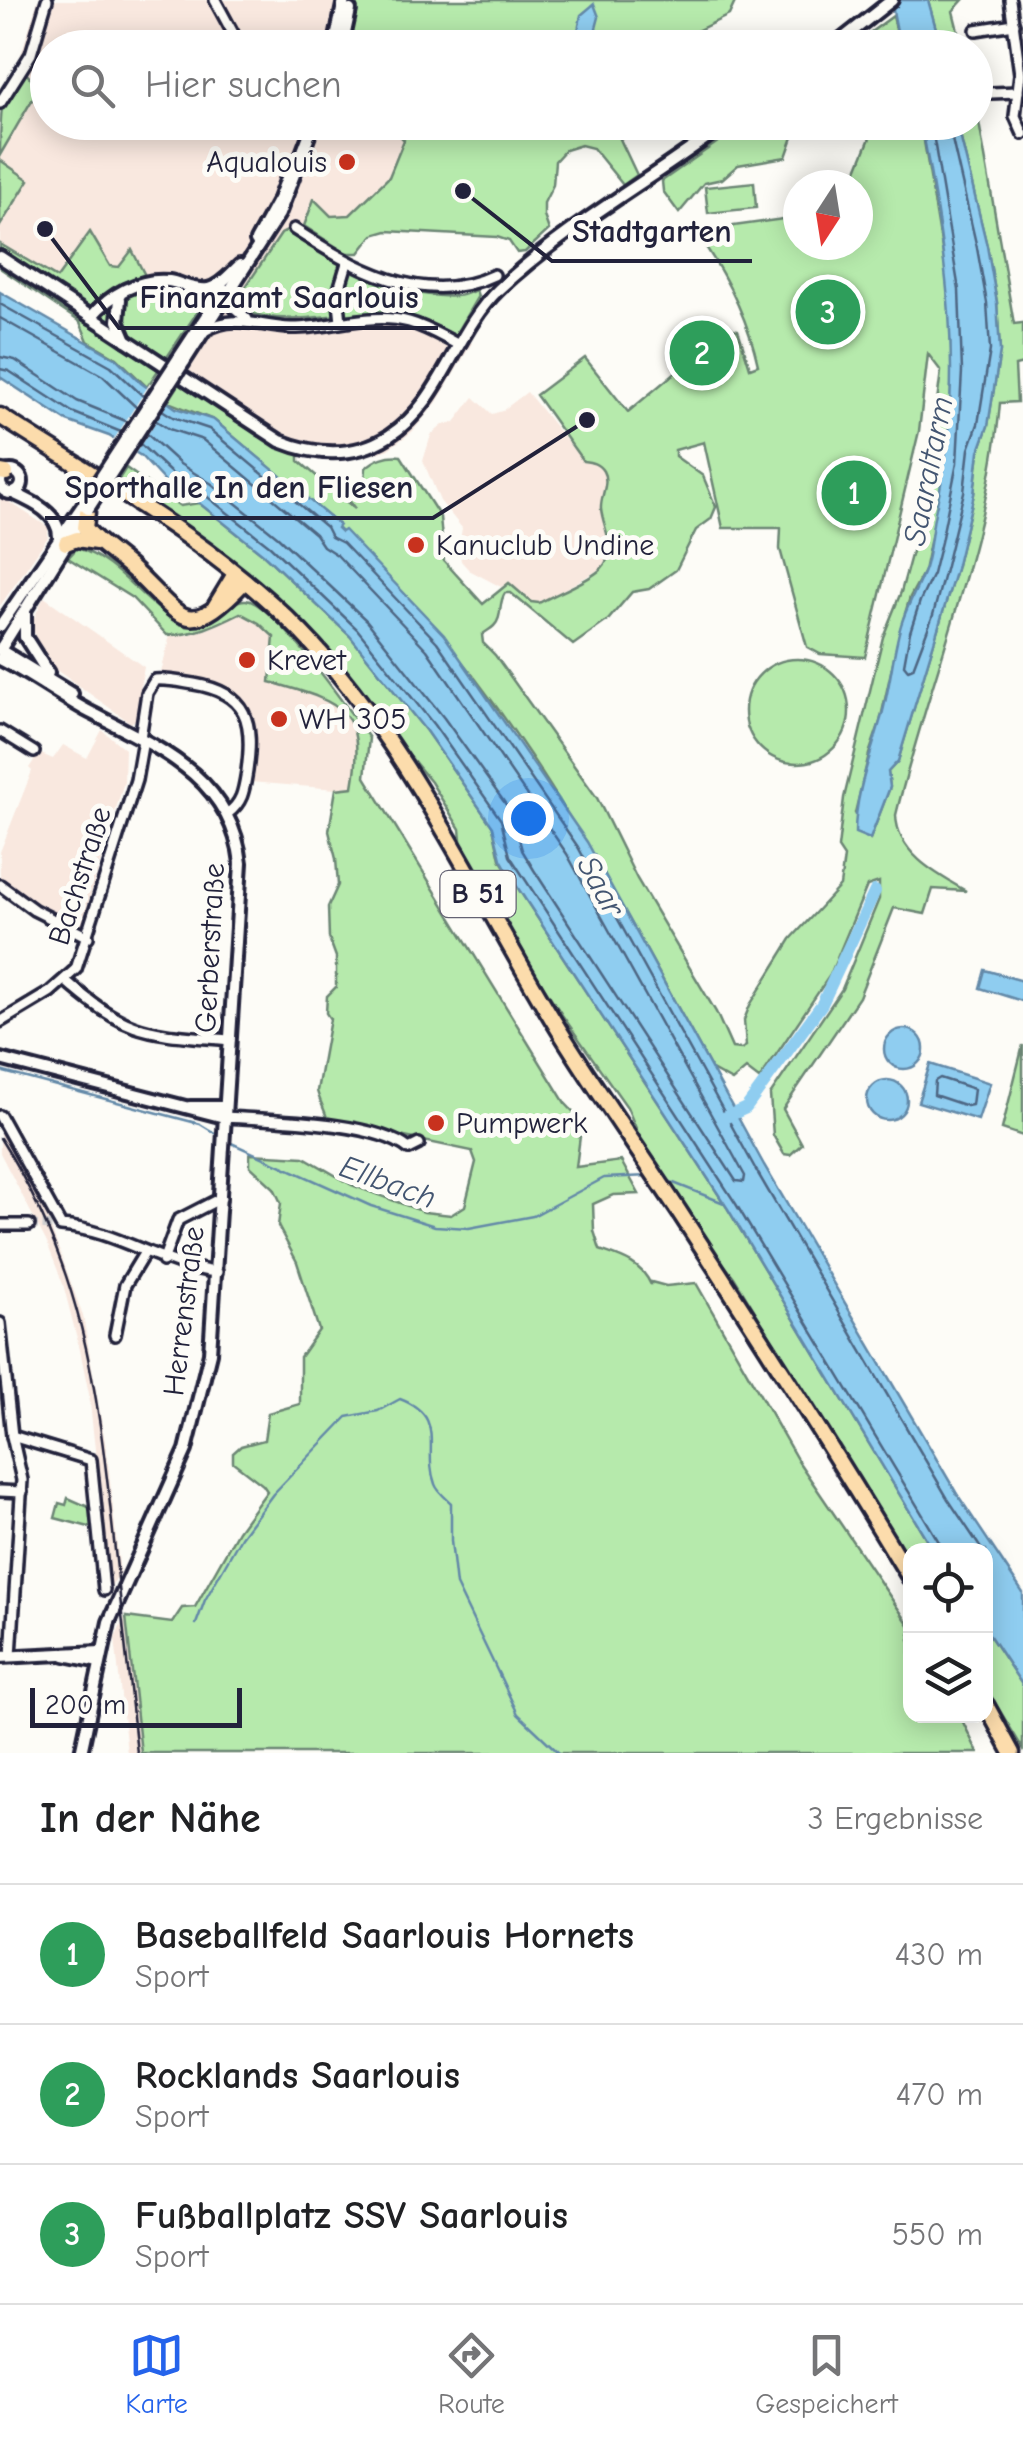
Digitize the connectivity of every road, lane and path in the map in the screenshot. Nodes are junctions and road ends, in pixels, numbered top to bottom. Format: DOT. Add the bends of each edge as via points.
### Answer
graph roads {
  1 [pos="47,0"];
  2 [pos="230,0"];
  3 [pos="347,0"];
  4 [pos="892,0"];
  5 [pos="1010,0"];
  6 [pos="217,3"];
  7 [pos="1014,24"];
  8 [pos="38,30"];
  9 [pos="231,30"];
  10 [pos="341,30"];
  11 [pos="854,30"];
  12 [pos="976,30"];
  13 [pos="30,54"];
  14 [pos="1018,92"];
  15 [pos="993,94"];
  16 [pos="0,103"];
  17 [pos="1023,134"];
  18 [pos="302,140"];
  19 [pos="303,140"];
  20 [pos="703,140"];
  21 [pos="294,229"];
  22 [pos="0,257"];
  23 [pos="346,263"];
  24 [pos="240,265"];
  25 [pos="494,275"];
  26 [pos="236,284"];
  27 [pos="183,285"];
  28 [pos="124,294"];
  29 [pos="209,312"];
  30 [pos="249,320"];
  31 [pos="96,321"];
  32 [pos="341,322"];
  33 [pos="206,330"];
  34 [pos="426,330"];
  35 [pos="127,341"];
  36 [pos="460,345"];
  37 [pos="181,360"];
  38 [pos="0,416"];
  39 [pos="2,476"];
  40 [pos="17,490"];
  41 [pos="37,505"];
  42 [pos="85,509"];
  43 [pos="63,541"];
  44 [pos="96,543"];
  45 [pos="212,557"];
  46 [pos="240,577"];
  47 [pos="221,594"];
  48 [pos="27,602"];
  49 [pos="212,612"];
  50 [pos="0,626"];
  51 [pos="2,647"];
  52 [pos="7,660"];
  53 [pos="59,685"];
  54 [pos="100,716"];
  55 [pos="0,731"];
  56 [pos="142,739"];
  57 [pos="154,748"];
  58 [pos="34,752"];
  59 [pos="140,766"];
  60 [pos="228,813"];
  61 [pos="0,885"];
  62 [pos="88,937"];
  63 [pos="66,981"];
  64 [pos="0,1022"];
  65 [pos="230,1040"];
  66 [pos="0,1058"];
  67 [pos="225,1112"];
  68 [pos="0,1116"];
  69 [pos="223,1139"];
  70 [pos="419,1144"];
  71 [pos="221,1198"];
  72 [pos="0,1225"];
  73 [pos="29,1225"];
  74 [pos="145,1252"];
  75 [pos="163,1260"];
  76 [pos="217,1272"];
  77 [pos="0,1323"];
  78 [pos="115,1335"];
  79 [pos="12,1436"];
  80 [pos="0,1491"];
  81 [pos="22,1492"];
  82 [pos="903,1567"];
  83 [pos="104,1590"];
  84 [pos="5,1656"];
  85 [pos="100,1657"];
  86 [pos="993,1718"];
  87 [pos="81,1753"];
  88 [pos="1012,1753"];
  1 -- 8 [label="street"];
  2 -- 6 [label="street"];
  3 -- 10 [label="street"];
  4 -- 11 [label="street"];
  5 -- 7 [label="street"];
  6 -- 9 [label="street"];
  7 -- 12 [label="street"];
  7 -- 14 [label="street"];
  13 -- 16 [label="street"];
  14 -- 15 [label="street"];
  14 -- 17 [label="street" via="1015,116"];
  18 -- 24 [label="street"];
  19 -- 26 [label="street" via="279,214"];
  20 -- 36 [label="street" via="516,274 482,308"];
  21 -- 23 [label="street"];
  22 -- 31 [label="street"];
  23 -- 25 [label="street" via="433,288 462,287"];
  23 -- 32 [label="street" via="338,293"];
  24 -- 27 [label="street" via="214,287"];
  24 -- 29 [label="street"];
  26 -- 30 [label="street" via="234,307"];
  26 -- 33 [label="street"];
  27 -- 28 [label="street" via="148,282"];
  27 -- 29 [label="street" via="203,297"];
  28 -- 31 [label="street" via="102,305"];
  28 -- 35 [label="street" via="118,321"];
  29 -- 37 [label="street"];
  30 -- 32 [label="street" via="288,328"];
  30 -- 33 [label="street" via="218,322"];
  31 -- 35 [label="street"];
  32 -- 34 [label="street" via="386,319"];
  33 -- 37 [label="street"];
  34 -- 36 [label="street"];
  34 -- 36 [label="street"];
  35 -- 36 [label="street" via="280,441 339,453 372,445 400,428"];
  37 -- 42 [label="street, bridge"];
  38 -- 45 [label="main road, B 51"];
  39 -- 40 [label="street" via="5,491"];
  39 -- 40 [label="street" via="18,474"];
  40 -- 41 [label="street"];
  41 -- 42 [label="street" via="68,516"];
  41 -- 43 [label="street" via="60,528"];
  42 -- 43 [label="street"];
  42 -- 44 [label="main road" via="85,528"];
  43 -- 44 [label="main road"];
  43 -- 48 [label="street"];
  43 -- 50 [label="street"];
  44 -- 49 [label="main road" via="174,612 195,618"];
  45 -- 46 [label="main road, B 51"];
  45 -- 47 [label="main road"];
  46 -- 47 [label="main road"];
  46 -- 49 [label="main road"];
  46 -- 82 [label="main road, B 51" via="326,659 390,742 561,1033"];
  47 -- 49 [label="main road"];
  48 -- 51 [label="street"];
  48 -- 53 [label="street" via="26,638"];
  51 -- 52 [label="street"];
  52 -- 53 [label="street"];
  52 -- 54 [label="street"];
  53 -- 54 [label="street"];
  54 -- 56 [label="street, Gerberstraße"];
  55 -- 58 [label="street"];
  56 -- 57 [label="street, Gerberstraße"];
  56 -- 59 [label="street, Bachstraße"];
  56 -- 60 [label="street, Bachstraße" via="147,693 155,680 216,688 235,700 246,716 250,745 243,795"];
  57 -- 59 [label="street, Bachstraße"];
  57 -- 60 [label="street, Gerberstraße" via="202,780"];
  59 -- 62 [label="street, Bachstraße"];
  60 -- 65 [label="street, Gerberstraße" via="241,863"];
  61 -- 62 [label="street"];
  62 -- 63 [label="street, Bachstraße"];
  63 -- 64 [label="street, Bachstraße"];
  63 -- 65 [label="street" via="135,1030"];
  65 -- 67 [label="street, Gerberstraße"];
  66 -- 67 [label="street"];
  67 -- 69 [label="street, Gerberstraße"];
  67 -- 70 [label="street" via="328,1125 410,1148"];
  68 -- 74 [label="street" via="62,1226"];
  69 -- 71 [label="street, Herrenstraße"];
  71 -- 75 [label="street" via="178,1220"];
  71 -- 76 [label="street, Herrenstraße"];
  72 -- 73 [label="street"];
  74 -- 75 [label="street"];
  74 -- 78 [label="street" via="125,1285"];
  75 -- 76 [label="street"];
  76 -- 85 [label="street, Herrenstraße" via="195,1423"];
  77 -- 79 [label="street"];
  79 -- 81 [label="street"];
  79 -- 83 [label="street" via="90,1460"];
  80 -- 81 [label="street"];
  81 -- 84 [label="street"];
  84 -- 85 [label="street"];
  85 -- 87 [label="street, Herrenstraße"];
  86 -- 88 [label="main road"];
}
